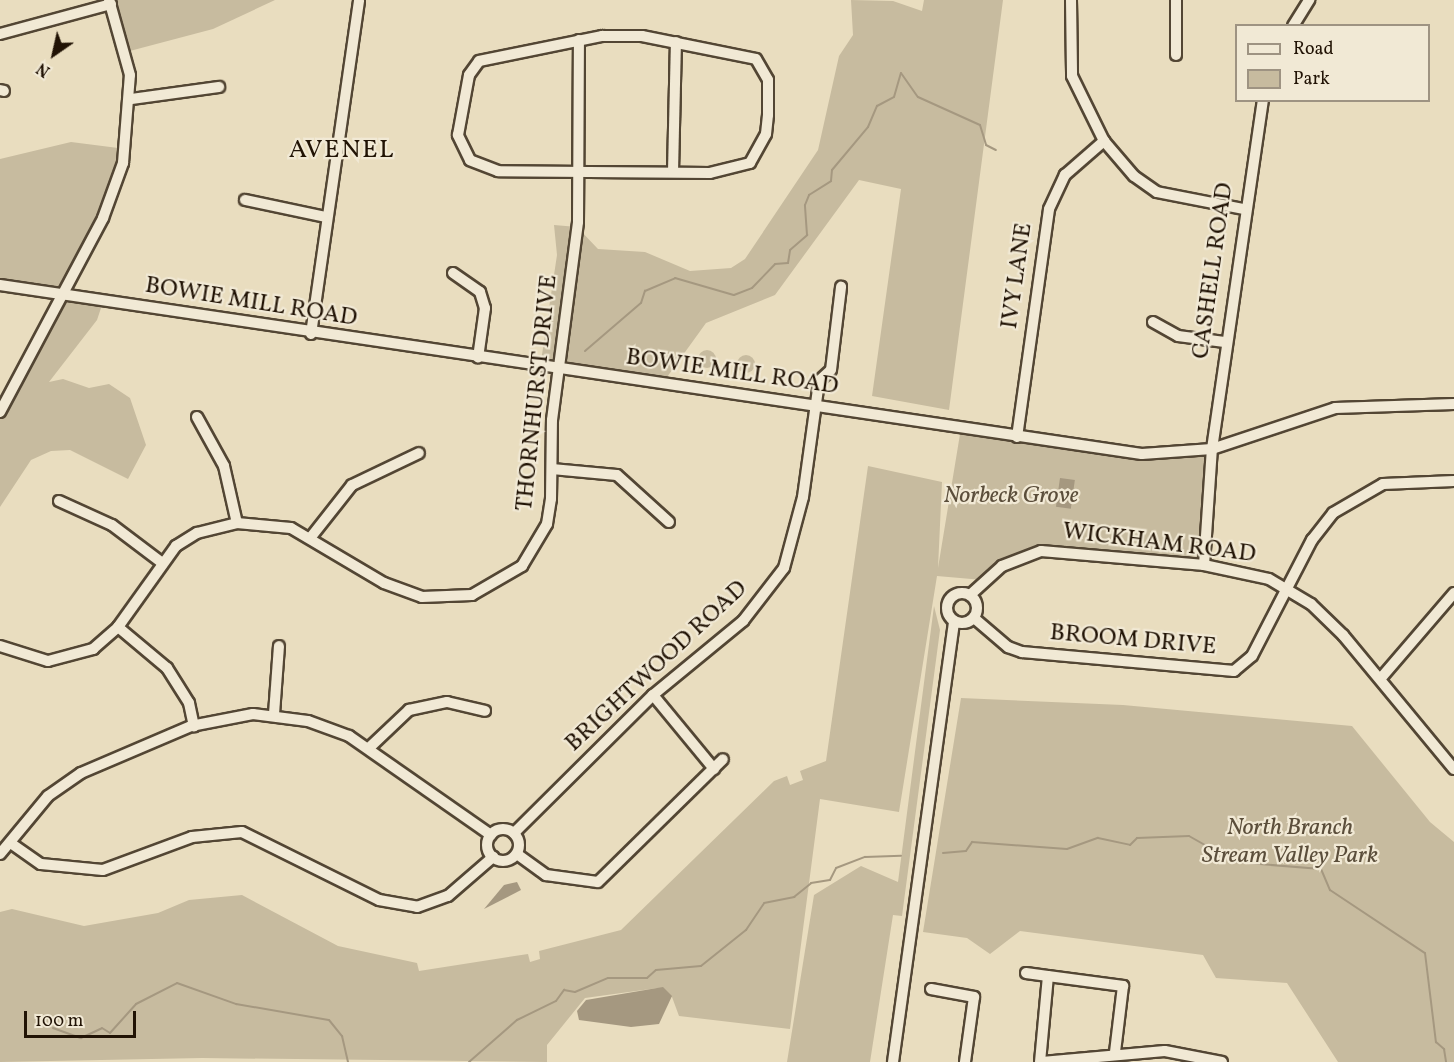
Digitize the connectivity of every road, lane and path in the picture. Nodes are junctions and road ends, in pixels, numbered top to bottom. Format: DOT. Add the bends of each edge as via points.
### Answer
graph roads {
  1 [pos="359,0"];
  2 [pos="1071,0"];
  3 [pos="1176,0"];
  4 [pos="1310,0"];
  5 [pos="110,2"];
  6 [pos="1294,24"];
  7 [pos="0,34"];
  8 [pos="579,40"];
  9 [pos="676,42"];
  10 [pos="1176,55"];
  11 [pos="219,87"];
  12 [pos="131,99"];
  13 [pos="1263,102"];
  14 [pos="1104,141"];
  15 [pos="579,171"];
  16 [pos="673,172"];
  17 [pos="245,200"];
  18 [pos="1244,209"];
  19 [pos="326,217"];
  20 [pos="453,273"];
  21 [pos="0,285"];
  22 [pos="841,287"];
  23 [pos="62,294"];
  24 [pos="1153,322"];
  25 [pos="310,334"];
  26 [pos="1225,342"];
  27 [pos="478,358"];
  28 [pos="557,370"];
  29 [pos="1454,404"];
  30 [pos="816,407"];
  31 [pos="0,412"];
  32 [pos="197,417"];
  33 [pos="1017,437"];
  34 [pos="1212,448"];
  35 [pos="419,453"];
  36 [pos="552,470"];
  37 [pos="1454,481"];
  38 [pos="59,501"];
  39 [pos="237,522"];
  40 [pos="669,522"];
  41 [pos="311,537"];
  42 [pos="1206,543"];
  43 [pos="161,562"];
  44 [pos="1185,563"];
  45 [pos="1204,565"];
  46 [pos="1287,588"];
  47 [pos="1454,593"];
  48 [pos="970,595"];
  49 [pos="974,618"];
  50 [pos="954,622"];
  51 [pos="118,627"];
  52 [pos="279,646"];
  53 [pos="2,651"];
  54 [pos="1381,678"];
  55 [pos="653,695"];
  56 [pos="485,711"];
  57 [pos="274,714"];
  58 [pos="194,726"];
  59 [pos="370,747"];
  60 [pos="723,759"];
  61 [pos="1452,762"];
  62 [pos="714,769"];
  63 [pos="514,833"];
  64 [pos="490,835"];
  65 [pos="12,844"];
  66 [pos="0,854"];
  67 [pos="517,854"];
  68 [pos="493,857"];
  69 [pos="1026,973"];
  70 [pos="1048,976"];
  71 [pos="931,989"];
  72 [pos="1115,1052"];
  73 [pos="1184,1057"];
  74 [pos="1078,1059"];
  75 [pos="893,1062"];
  76 [pos="965,1062"];
  77 [pos="1041,1062"];
  78 [pos="1222,1062"];
  1 -- 19 [label="street"];
  2 -- 14 [label="street" via="1072,76"];
  3 -- 10 [label="street"];
  4 -- 6 [label="street"];
  5 -- 7 [label="street"];
  5 -- 12 [label="street" via="126,52"];
  8 -- 9 [label="street" via="642,36"];
  8 -- 15 [label="street, THORNHURST DRIVE"];
  8 -- 15 [label="street" via="479,61 469,75 458,135 462,149 481,167"];
  9 -- 16 [label="street"];
  9 -- 16 [label="street" via="747,54 765,68 768,92 766,134 750,163 710,173"];
  11 -- 12 [label="street"];
  12 -- 23 [label="street" via="126,149 112,197"];
  13 -- 18 [label="street, CASHELL ROAD"];
  14 -- 18 [label="street" via="1134,176 1157,192"];
  14 -- 33 [label="street, IVY LANE" via="1065,175 1049,209"];
  15 -- 16 [label="street"];
  15 -- 28 [label="street, THORNHURST DRIVE"];
  17 -- 19 [label="street"];
  18 -- 26 [label="street, CASHELL ROAD"];
  19 -- 25 [label="street"];
  20 -- 27 [label="street" via="480,292 485,308"];
  21 -- 23 [label="street, BOWIE MILL ROAD"];
  22 -- 30 [label="street, BRIGHTWOOD ROAD" via="831,370 819,381"];
  23 -- 25 [label="street, BOWIE MILL ROAD"];
  23 -- 31 [label="street"];
  24 -- 26 [label="street" via="1178,336"];
  25 -- 27 [label="street, BOWIE MILL ROAD"];
  26 -- 34 [label="street, CASHELL ROAD"];
  27 -- 28 [label="street, BOWIE MILL ROAD"];
  28 -- 30 [label="street, BOWIE MILL ROAD"];
  28 -- 36 [label="street, THORNHURST DRIVE"];
  29 -- 34 [label="street, BOWIE MILL ROAD" via="1335,408"];
  30 -- 33 [label="street, BOWIE MILL ROAD"];
  30 -- 55 [label="street, BRIGHTWOOD ROAD" via="803,496 784,568 743,621"];
  32 -- 39 [label="street" via="224,466"];
  33 -- 34 [label="street, BOWIE MILL ROAD" via="1142,454"];
  34 -- 42 [label="street, CASHELL ROAD"];
  35 -- 41 [label="street" via="352,485"];
  36 -- 40 [label="street" via="617,475"];
  36 -- 41 [label="street, THORNHURST DRIVE" via="547,524 535,550 511,576 472,595 447,599 404,592"];
  37 -- 46 [label="street, BROOM DRIVE" via="1401,480 1362,492 1322,525"];
  38 -- 43 [label="street" via="112,525"];
  39 -- 41 [label="street, THORNHURST DRIVE" via="274,523"];
  39 -- 43 [label="street, THORNHURST DRIVE" via="197,533"];
  42 -- 44 [label="street"];
  42 -- 45 [label="street, CASHELL ROAD"];
  43 -- 51 [label="street, THORNHURST DRIVE"];
  44 -- 45 [label="street, WICKHAM ROAD"];
  44 -- 48 [label="street, WICKHAM ROAD" via="1041,551 1002,566"];
  45 -- 46 [label="street, WICKHAM ROAD" via="1258,576"];
  46 -- 49 [label="street, BROOM DRIVE" via="1252,656 1234,671 1022,652 1008,647"];
  46 -- 54 [label="street, WICKHAM ROAD" via="1326,616"];
  47 -- 54 [label="street"];
  48 -- 49 [label="street" via="977,606"];
  48 -- 50 [label="street" via="961,593 949,600 946,610"];
  49 -- 50 [label="street"];
  50 -- 75 [label="street"];
  51 -- 53 [label="street, THORNHURST DRIVE" via="93,649 64,659 33,659"];
  51 -- 58 [label="street" via="167,668 189,703"];
  52 -- 57 [label="street"];
  54 -- 61 [label="street, WICKHAM ROAD"];
  55 -- 62 [label="street"];
  55 -- 63 [label="street, BRIGHTWOOD ROAD"];
  56 -- 59 [label="street" via="447,702 409,710"];
  57 -- 58 [label="street" via="222,717"];
  57 -- 59 [label="street" via="329,727"];
  58 -- 65 [label="street" via="81,772 48,796"];
  59 -- 64 [label="street"];
  60 -- 62 [label="street"];
  62 -- 67 [label="street" via="598,882 546,875"];
  63 -- 64 [label="street" via="500,829"];
  63 -- 67 [label="street"];
  64 -- 68 [label="street" via="487,847"];
  65 -- 66 [label="street"];
  65 -- 68 [label="street" via="41,864 103,870 192,837 242,832 379,900 417,907 448,896"];
  67 -- 68 [label="street" via="506,861"];
  69 -- 70 [label="street"];
  70 -- 72 [label="street" via="1123,986"];
  70 -- 77 [label="street"];
  71 -- 76 [label="street" via="974,997"];
  72 -- 73 [label="street"];
  72 -- 74 [label="street"];
  73 -- 78 [label="street"];
  74 -- 77 [label="street"];
}
